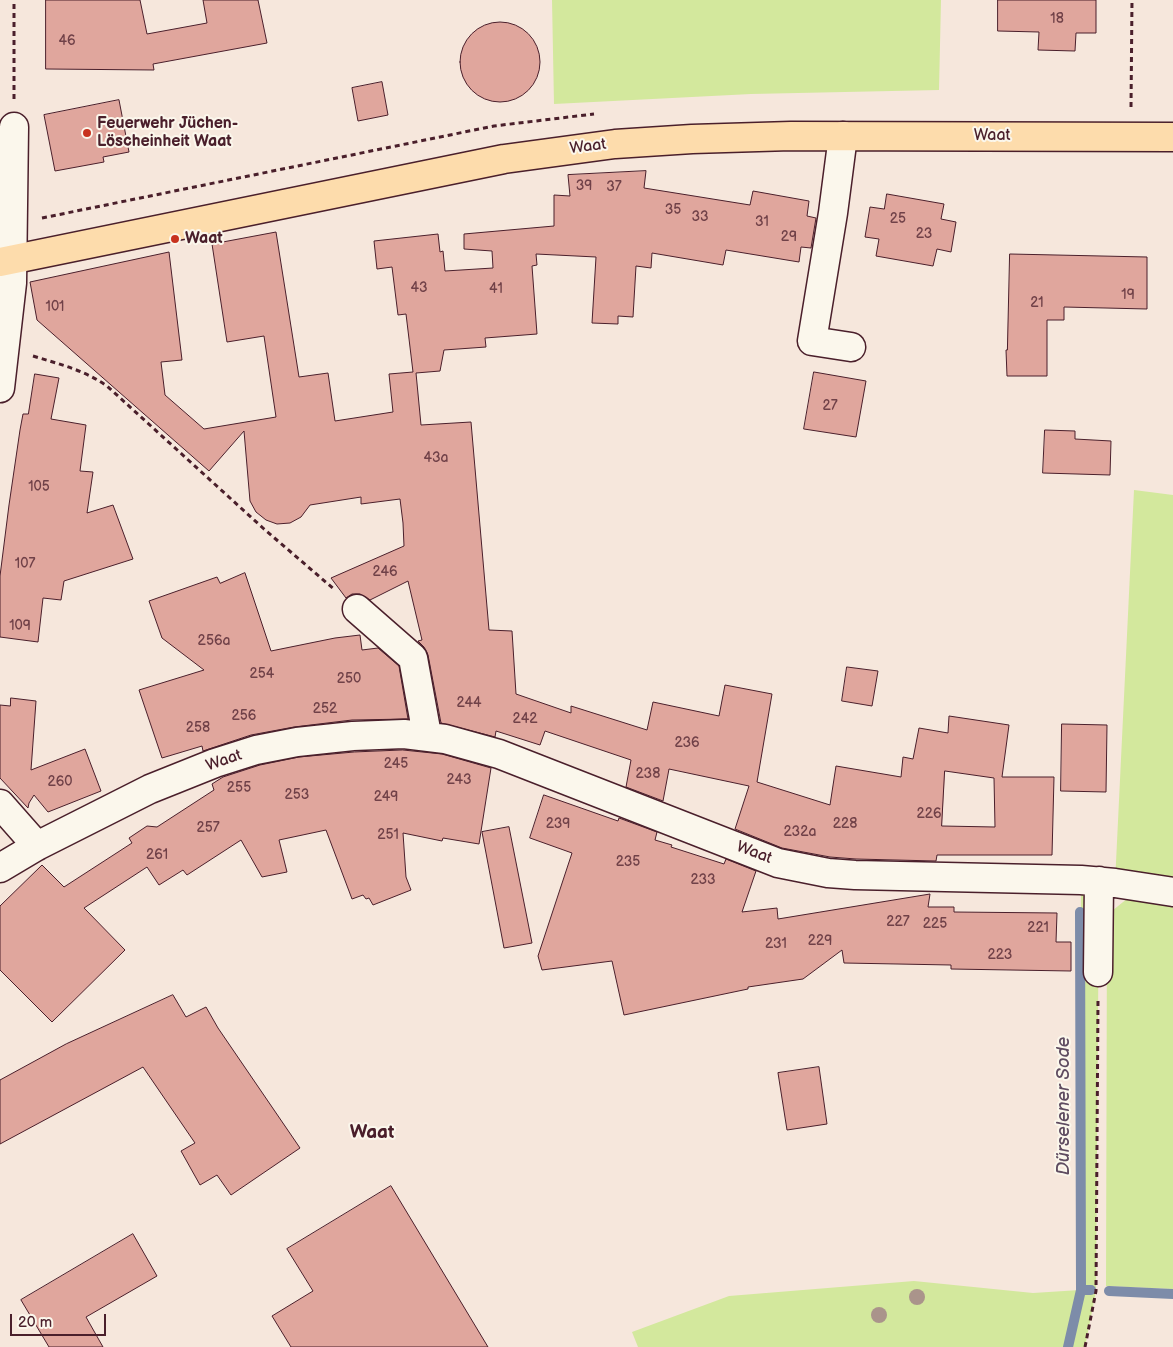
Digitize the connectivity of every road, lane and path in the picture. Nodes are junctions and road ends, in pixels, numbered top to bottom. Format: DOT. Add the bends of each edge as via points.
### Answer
graph roads {
  1 [pos="14,0"];
  2 [pos="1132,0"];
  3 [pos="14,127"];
  4 [pos="843,136"];
  5 [pos="1132,137"];
  6 [pos="1173,137"];
  7 [pos="6,261"];
  8 [pos="851,347"];
  9 [pos="6,348"];
  10 [pos="0,388"];
  11 [pos="358,609"];
  12 [pos="427,736"];
  13 [pos="0,804"];
  14 [pos="37,846"];
  15 [pos="0,868"];
  16 [pos="1099,881"];
  17 [pos="1173,892"];
  18 [pos="1098,972"];
  19 [pos="1085,1347"];
  1 -- 3 [label="path"];
  2 -- 5 [label="path"];
  3 -- 7 [label="street"];
  4 -- 5 [label="main road, Waat"];
  4 -- 7 [label="main road, Waat" via="692,138 541,153"];
  4 -- 8 [label="street" via="812,340"];
  5 -- 6 [label="main road, Waat"];
  7 -- 9 [label="street" via="11,304"];
  9 -- 10 [label="street"];
  9 -- 11 [label="path" via="76,369 107,386 264,529"];
  11 -- 12 [label="street" via="413,658"];
  12 -- 14 [label="street, Waat" via="353,736 256,750 150,789"];
  12 -- 16 [label="street, Waat" via="499,754 801,869 828,874"];
  13 -- 14 [label="street"];
  14 -- 15 [label="street, Waat"];
  16 -- 17 [label="street, Waat"];
  16 -- 18 [label="street"];
  18 -- 19 [label="path" via="1096,1290"];
}
